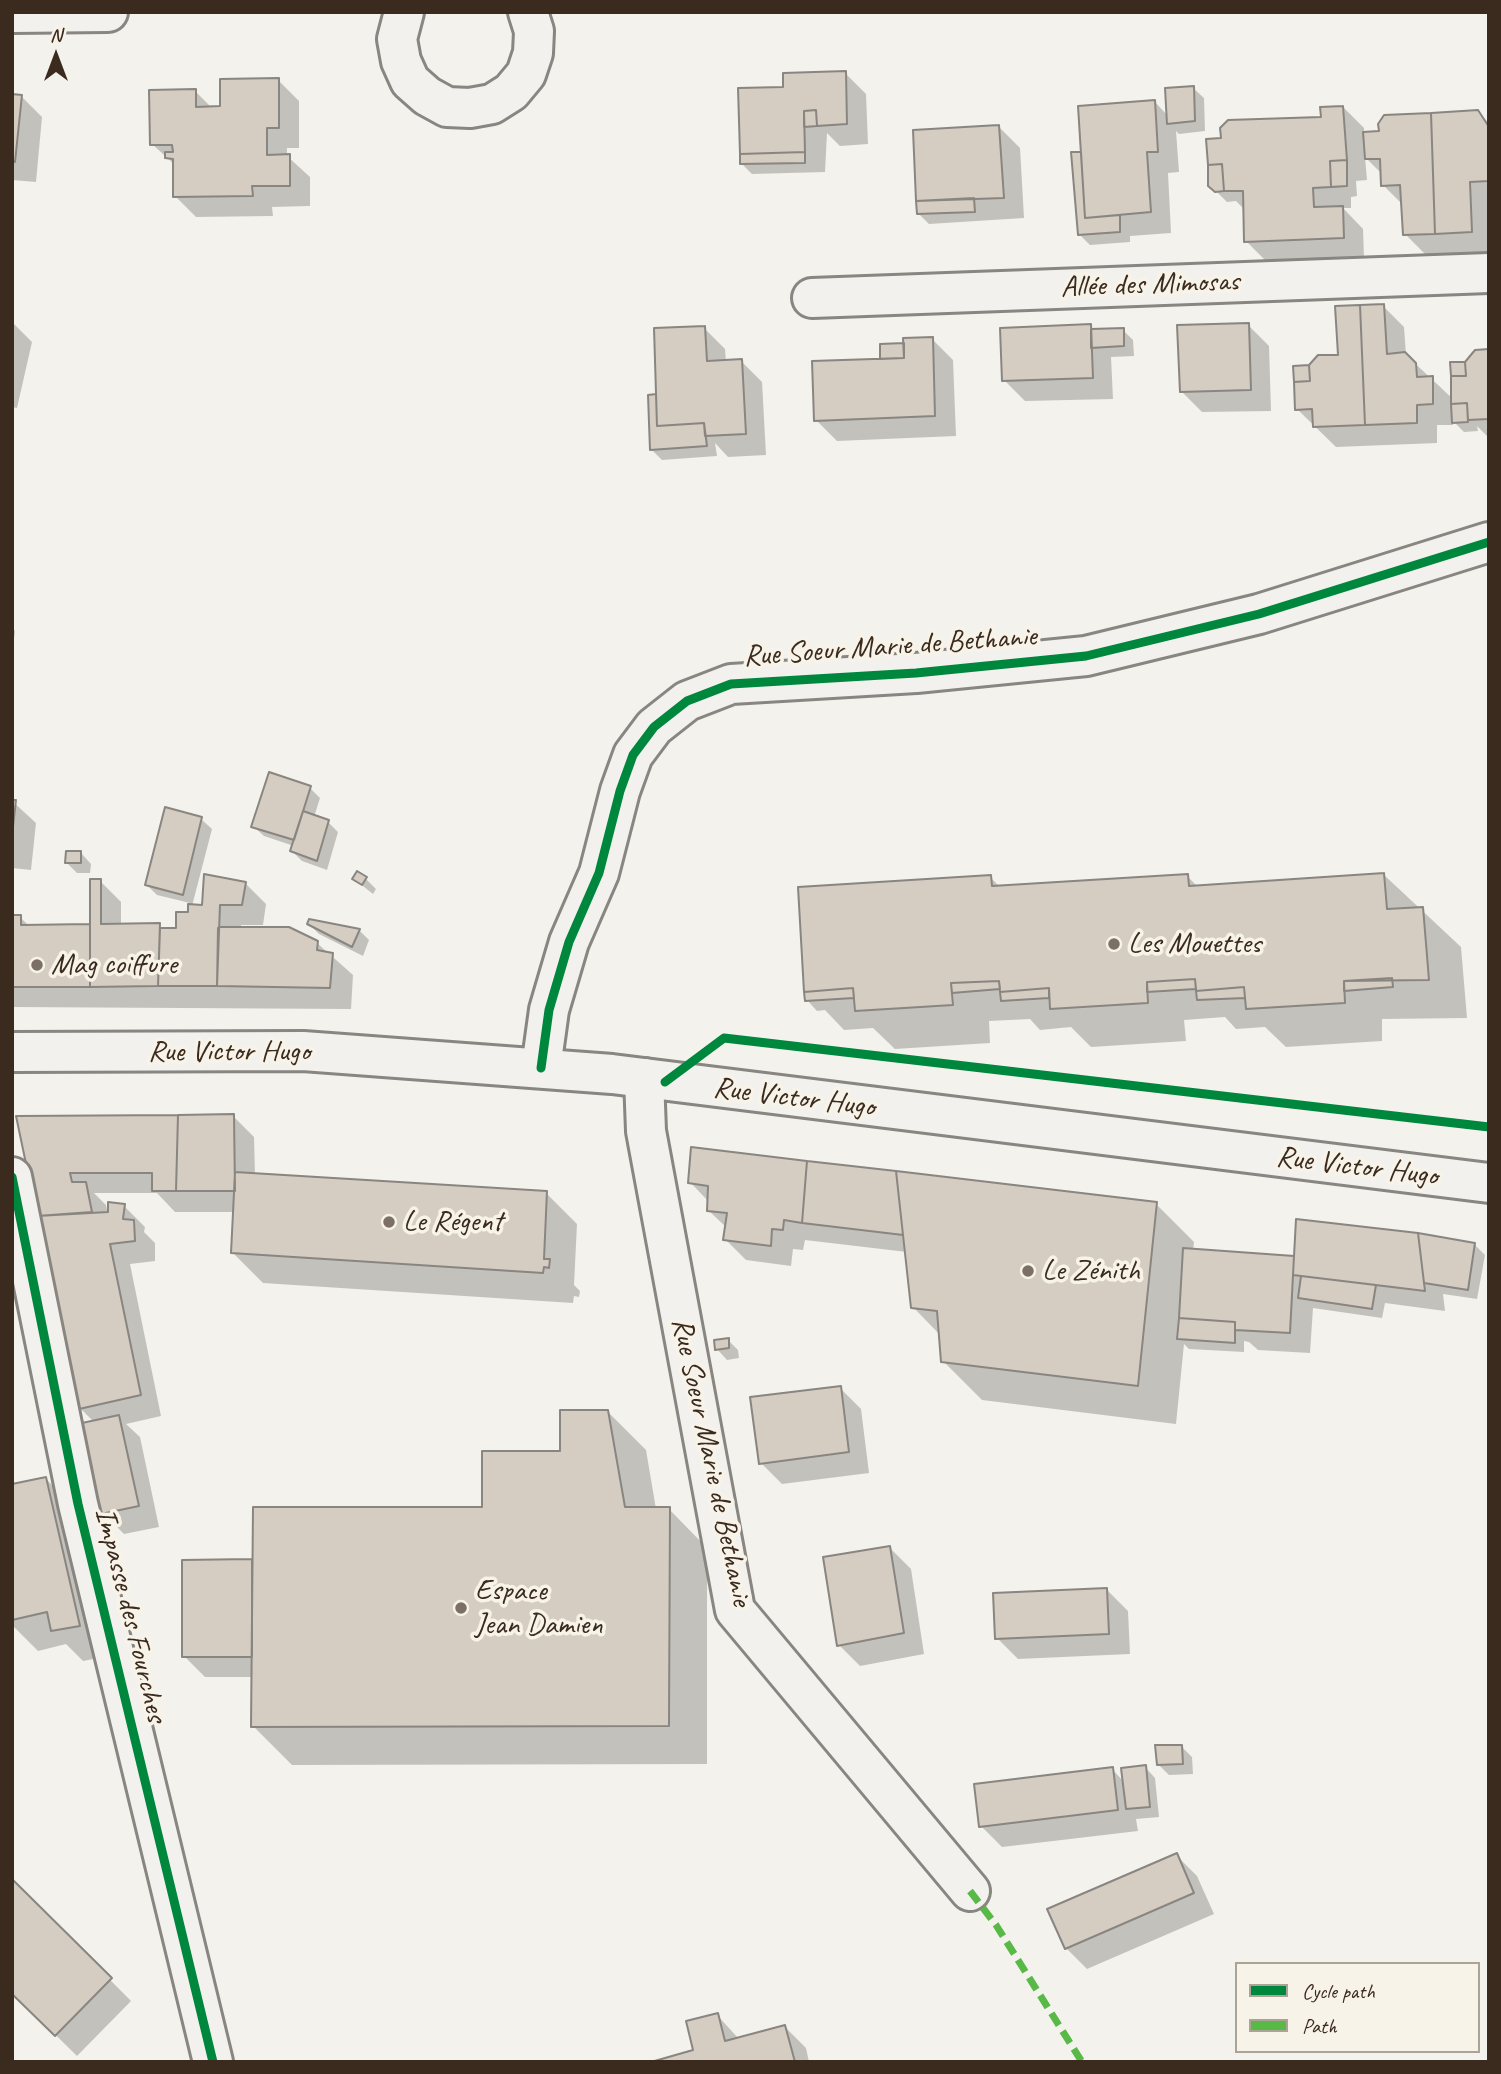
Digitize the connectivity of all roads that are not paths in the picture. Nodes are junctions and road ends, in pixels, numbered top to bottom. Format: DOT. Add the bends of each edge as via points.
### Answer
graph roads {
  1 [pos="108,12"];
  2 [pos="404,12"];
  3 [pos="528,12"];
  4 [pos="12,13"];
  5 [pos="1489,273"];
  6 [pos="812,298"];
  7 [pos="1489,542"];
  8 [pos="12,1052"];
  9 [pos="541,1068"];
  10 [pos="644,1078"];
  11 [pos="12,1177"];
  12 [pos="1489,1183"];
  13 [pos="970,1891"];
  14 [pos="213,2062"];
  1 -- 4 [label="street"];
  2 -- 3 [label="street" via="397,39 410,81 447,107 470,108 492,104 511,92 526,74 534,31"];
  5 -- 6 [label="street, Allée des Mimosas"];
  7 -- 9 [label="street, Rue Soeur Marie de Bethanie" via="1259,614 1086,656 916,673 731,684 687,701 653,727 633,755 599,873 569,942 549,1010"];
  8 -- 9 [label="street, Rue Victor Hugo" via="303,1051"];
  9 -- 10 [label="street, Rue Victor Hugo"];
  10 -- 12 [label="street, Rue Victor Hugo"];
  10 -- 13 [label="street, Rue Soeur Marie de Bethanie" via="646,1131 735,1610"];
  11 -- 14 [label="street, Impasse des Fourches" via="78,1504"];
}
